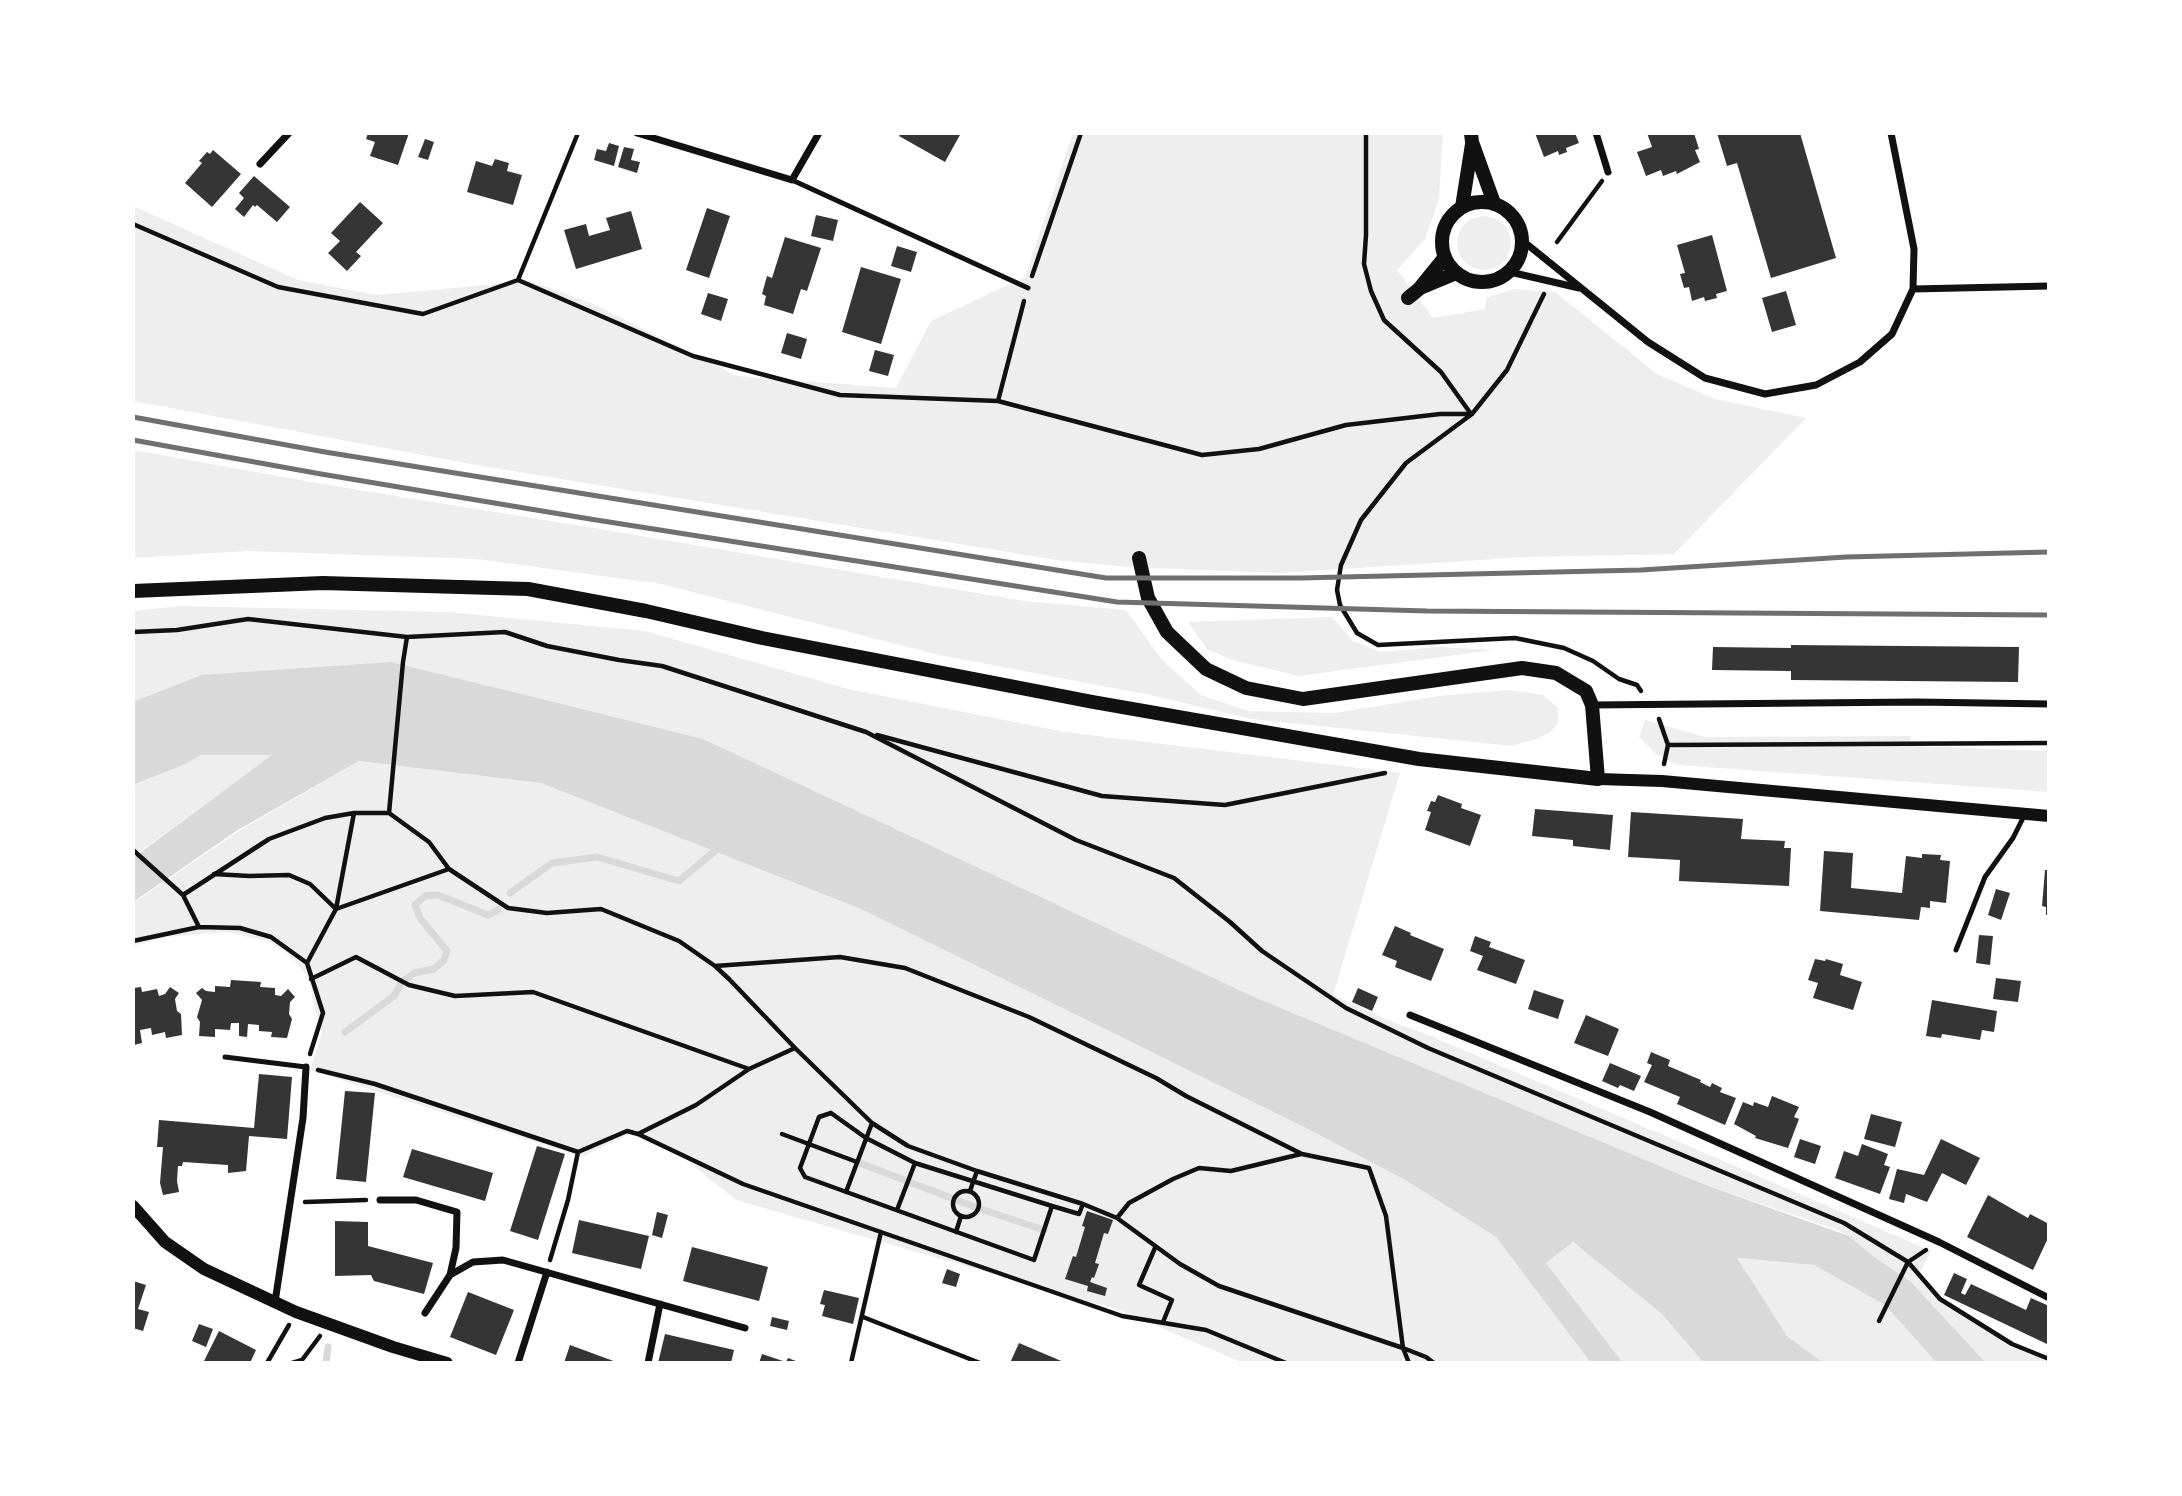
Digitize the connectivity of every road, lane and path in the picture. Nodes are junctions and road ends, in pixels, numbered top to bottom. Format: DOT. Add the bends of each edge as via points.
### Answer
graph roads {
  1 [pos="289,133"];
  2 [pos="578,133"];
  3 [pos="637,133"];
  4 [pos="819,133"];
  5 [pos="1082,133"];
  6 [pos="1366,133"];
  7 [pos="1596,133"];
  8 [pos="1891,133"];
  9 [pos="1472,138"];
  10 [pos="260,164"];
  11 [pos="1608,172"];
  12 [pos="792,180"];
  13 [pos="1494,203"];
  14 [pos="1462,207"];
  15 [pos="133,224"];
  16 [pos="1523,241"];
  17 [pos="1558,242"];
  18 [pos="1445,257"];
  19 [pos="1510,272"];
  20 [pos="1456,273"];
  21 [pos="518,280"];
  22 [pos="2049,286"];
  23 [pos="1028,288"];
  24 [pos="1583,289"];
  25 [pos="1913,289"];
  26 [pos="1544,293"];
  27 [pos="998,401"];
  28 [pos="1472,414"];
  29 [pos="1139,558"];
  30 [pos="133,591"];
  31 [pos="133,632"];
  32 [pos="407,637"];
  33 [pos="1427,642"];
  34 [pos="1648,704"];
  35 [pos="2049,704"];
  36 [pos="1592,705"];
  37 [pos="866,732"];
  38 [pos="2049,743"];
  39 [pos="1668,745"];
  40 [pos="1384,773"];
  41 [pos="1598,779"];
  42 [pos="1662,781"];
  43 [pos="354,813"];
  44 [pos="389,813"];
  45 [pos="2025,814"];
  46 [pos="2049,816"];
  47 [pos="134,851"];
  48 [pos="449,869"];
  49 [pos="214,874"];
  50 [pos="183,895"];
  51 [pos="336,909"];
  52 [pos="199,927"];
  53 [pos="133,941"];
  54 [pos="1956,950"];
  55 [pos="307,963"];
  56 [pos="715,966"];
  57 [pos="311,979"];
  58 [pos="1410,1015"];
  59 [pos="795,1048"];
  60 [pos="225,1057"];
  61 [pos="306,1067"];
  62 [pos="749,1069"];
  63 [pos="872,1123"];
  64 [pos="638,1134"];
  65 [pos="782,1134"];
  66 [pos="866,1138"];
  67 [pos="808,1144"];
  68 [pos="578,1152"];
  69 [pos="1302,1154"];
  70 [pos="857,1162"];
  71 [pos="915,1163"];
  72 [pos="977,1171"];
  73 [pos="974,1181"];
  74 [pos="970,1191"];
  75 [pos="846,1192"];
  76 [pos="380,1200"];
  77 [pos="314,1202"];
  78 [pos="1083,1204"];
  79 [pos="1052,1206"];
  80 [pos="897,1210"];
  81 [pos="135,1212"];
  82 [pos="961,1216"];
  83 [pos="1117,1218"];
  84 [pos="881,1232"];
  85 [pos="956,1232"];
  86 [pos="1939,1242"];
  87 [pos="1155,1248"];
  88 [pos="1908,1262"];
  89 [pos="547,1272"];
  90 [pos="450,1275"];
  91 [pos="2049,1298"];
  92 [pos="275,1303"];
  93 [pos="660,1304"];
  94 [pos="296,1312"];
  95 [pos="425,1313"];
  96 [pos="863,1317"];
  97 [pos="1879,1321"];
  98 [pos="1163,1323"];
  99 [pos="745,1328"];
  100 [pos="323,1333"];
  101 [pos="1403,1348"];
  102 [pos="2049,1359"];
  103 [pos="267,1363"];
  104 [pos="292,1363"];
  105 [pos="447,1363"];
  106 [pos="518,1363"];
  107 [pos="648,1363"];
  108 [pos="851,1363"];
  109 [pos="980,1363"];
  110 [pos="1286,1363"];
  111 [pos="1409,1363"];
  112 [pos="1434,1363"];
  1 -- 10 [label="street"];
  2 -- 21 [label="path"];
  3 -- 12 [label="street"];
  4 -- 12 [label="street"];
  5 -- 23 [label="path"];
  6 -- 28 [label="path" via="1364,264 1371,291 1384,320 1441,372"];
  7 -- 11 [label="street"];
  8 -- 25 [label="street" via="1914,249"];
  9 -- 13 [label="main road"];
  9 -- 14 [label="main road"];
  11 -- 17 [label="path"];
  12 -- 23 [label="lane"];
  13 -- 14 [label="main road"];
  13 -- 16 [label="main road" via="1514,218"];
  14 -- 18 [label="main road" via="1444,229"];
  15 -- 21 [label="path" via="278,287 423,314"];
  16 -- 19 [label="main road"];
  16 -- 24 [label="street"];
  18 -- 20 [label="main road"];
  18 -- 20 [label="main road" via="1413,293"];
  19 -- 20 [label="main road" via="1489,282"];
  19 -- 24 [label="street"];
  21 -- 27 [label="path" via="693,356 840,395"];
  22 -- 25 [label="street"];
  23 -- 27 [label="path"];
  24 -- 25 [label="street" via="1648,342 1705,378 1765,394 1816,385 1860,362 1892,334"];
  26 -- 28 [label="path" via="1507,370"];
  27 -- 28 [label="path" via="1202,455 1259,449 1346,425"];
  28 -- 33 [label="path" via="1406,463 1362,520 1341,565 1340,605 1357,633 1378,645"];
  29 -- 36 [label="main road" via="1149,598 1167,632 1206,669 1246,688 1303,699 1522,668 1556,673 1586,691"];
  30 -- 41 [label="main road" via="323,583 528,589 1120,706 1419,759"];
  31 -- 32 [label="path" via="248,619"];
  32 -- 37 [label="path" via="505,632 547,646 662,666"];
  32 -- 44 [label="path"];
  34 -- 35 [label="street"];
  34 -- 36 [label="street"];
  34 -- 39 [label="path" via="1661,722"];
  36 -- 41 [label="main road"];
  37 -- 40 [label="path" via="1102,796 1225,805"];
  37 -- 88 [label="path" via="1076,840 1174,878 1262,951 1346,1008 1428,1048 1844,1223"];
  38 -- 39 [label="path"];
  39 -- 42 [label="path"];
  41 -- 42 [label="street"];
  42 -- 45 [label="street"];
  43 -- 44 [label="path"];
  43 -- 49 [label="path" via="325,818 269,839"];
  43 -- 51 [label="path"];
  44 -- 48 [label="path" via="429,842"];
  45 -- 46 [label="street"];
  45 -- 54 [label="lane" via="1985,877"];
  47 -- 50 [label="path"];
  48 -- 51 [label="path"];
  48 -- 56 [label="path" via="508,908 547,913 601,909 679,941"];
  49 -- 50 [label="path"];
  49 -- 51 [label="path" via="289,875 310,884"];
  50 -- 52 [label="path"];
  51 -- 55 [label="path"];
  52 -- 53 [label="path"];
  52 -- 55 [label="path" via="240,928 271,937"];
  55 -- 57 [label="path"];
  56 -- 59 [label="path"];
  56 -- 69 [label="path" via="840,957 905,968 1029,1017"];
  57 -- 61 [label="path" via="323,1013"];
  57 -- 62 [label="path" via="356,957 409,985 455,996 533,992"];
  58 -- 86 [label="street" via="1650,1112"];
  59 -- 62 [label="path"];
  59 -- 63 [label="path"];
  60 -- 61 [label="lane"];
  61 -- 68 [label="path" via="375,1084"];
  61 -- 92 [label="street" via="303,1118"];
  62 -- 64 [label="path" via="696,1105"];
  63 -- 66 [label="path"];
  63 -- 72 [label="path" via="908,1146"];
  64 -- 68 [label="path" via="627,1131"];
  64 -- 84 [label="path" via="743,1184"];
  65 -- 67 [label="path"];
  66 -- 67 [label="path" via="831,1113 819,1116"];
  66 -- 70 [label="path"];
  66 -- 71 [label="path"];
  67 -- 70 [label="path"];
  67 -- 75 [label="path" via="800,1168 805,1177"];
  68 -- 89 [label="path"];
  69 -- 83 [label="path" via="1231,1171 1199,1168 1129,1203"];
  69 -- 101 [label="path" via="1368,1168 1386,1216"];
  70 -- 75 [label="path"];
  71 -- 73 [label="path"];
  71 -- 80 [label="path"];
  72 -- 73 [label="path"];
  72 -- 78 [label="path"];
  73 -- 74 [label="path"];
  73 -- 79 [label="path"];
  74 -- 82 [label="path" via="954,1199"];
  74 -- 82 [label="path" via="976,1195 978,1208 974,1214"];
  75 -- 80 [label="path"];
  76 -- 77 [label="path"];
  76 -- 90 [label="street" via="416,1200 457,1212"];
  78 -- 79 [label="path" via="1079,1214"];
  78 -- 83 [label="path"];
  79 -- 85 [label="path" via="1034,1259"];
  80 -- 85 [label="path"];
  81 -- 92 [label="street" via="165,1242 204,1269"];
  82 -- 85 [label="path"];
  83 -- 87 [label="path"];
  84 -- 96 [label="path"];
  84 -- 98 [label="path" via="1122,1316"];
  86 -- 88 [label="path"];
  86 -- 91 [label="street"];
  87 -- 98 [label="path" via="1139,1285 1172,1300"];
  87 -- 101 [label="path" via="1219,1286"];
  88 -- 97 [label="path"];
  88 -- 102 [label="path" via="1940,1299 2012,1344"];
  89 -- 90 [label="street" via="503,1260 472,1262"];
  89 -- 93 [label="street"];
  89 -- 106 [label="street"];
  90 -- 95 [label="street"];
  92 -- 94 [label="street"];
  93 -- 99 [label="street"];
  93 -- 107 [label="street"];
  94 -- 103 [label="path"];
  94 -- 105 [label="street"];
  96 -- 108 [label="path"];
  96 -- 109 [label="path"];
  98 -- 110 [label="path" via="1206,1330"];
  100 -- 104 [label="path" via="302,1360"];
  101 -- 111 [label="path"];
  101 -- 112 [label="path"];
}
